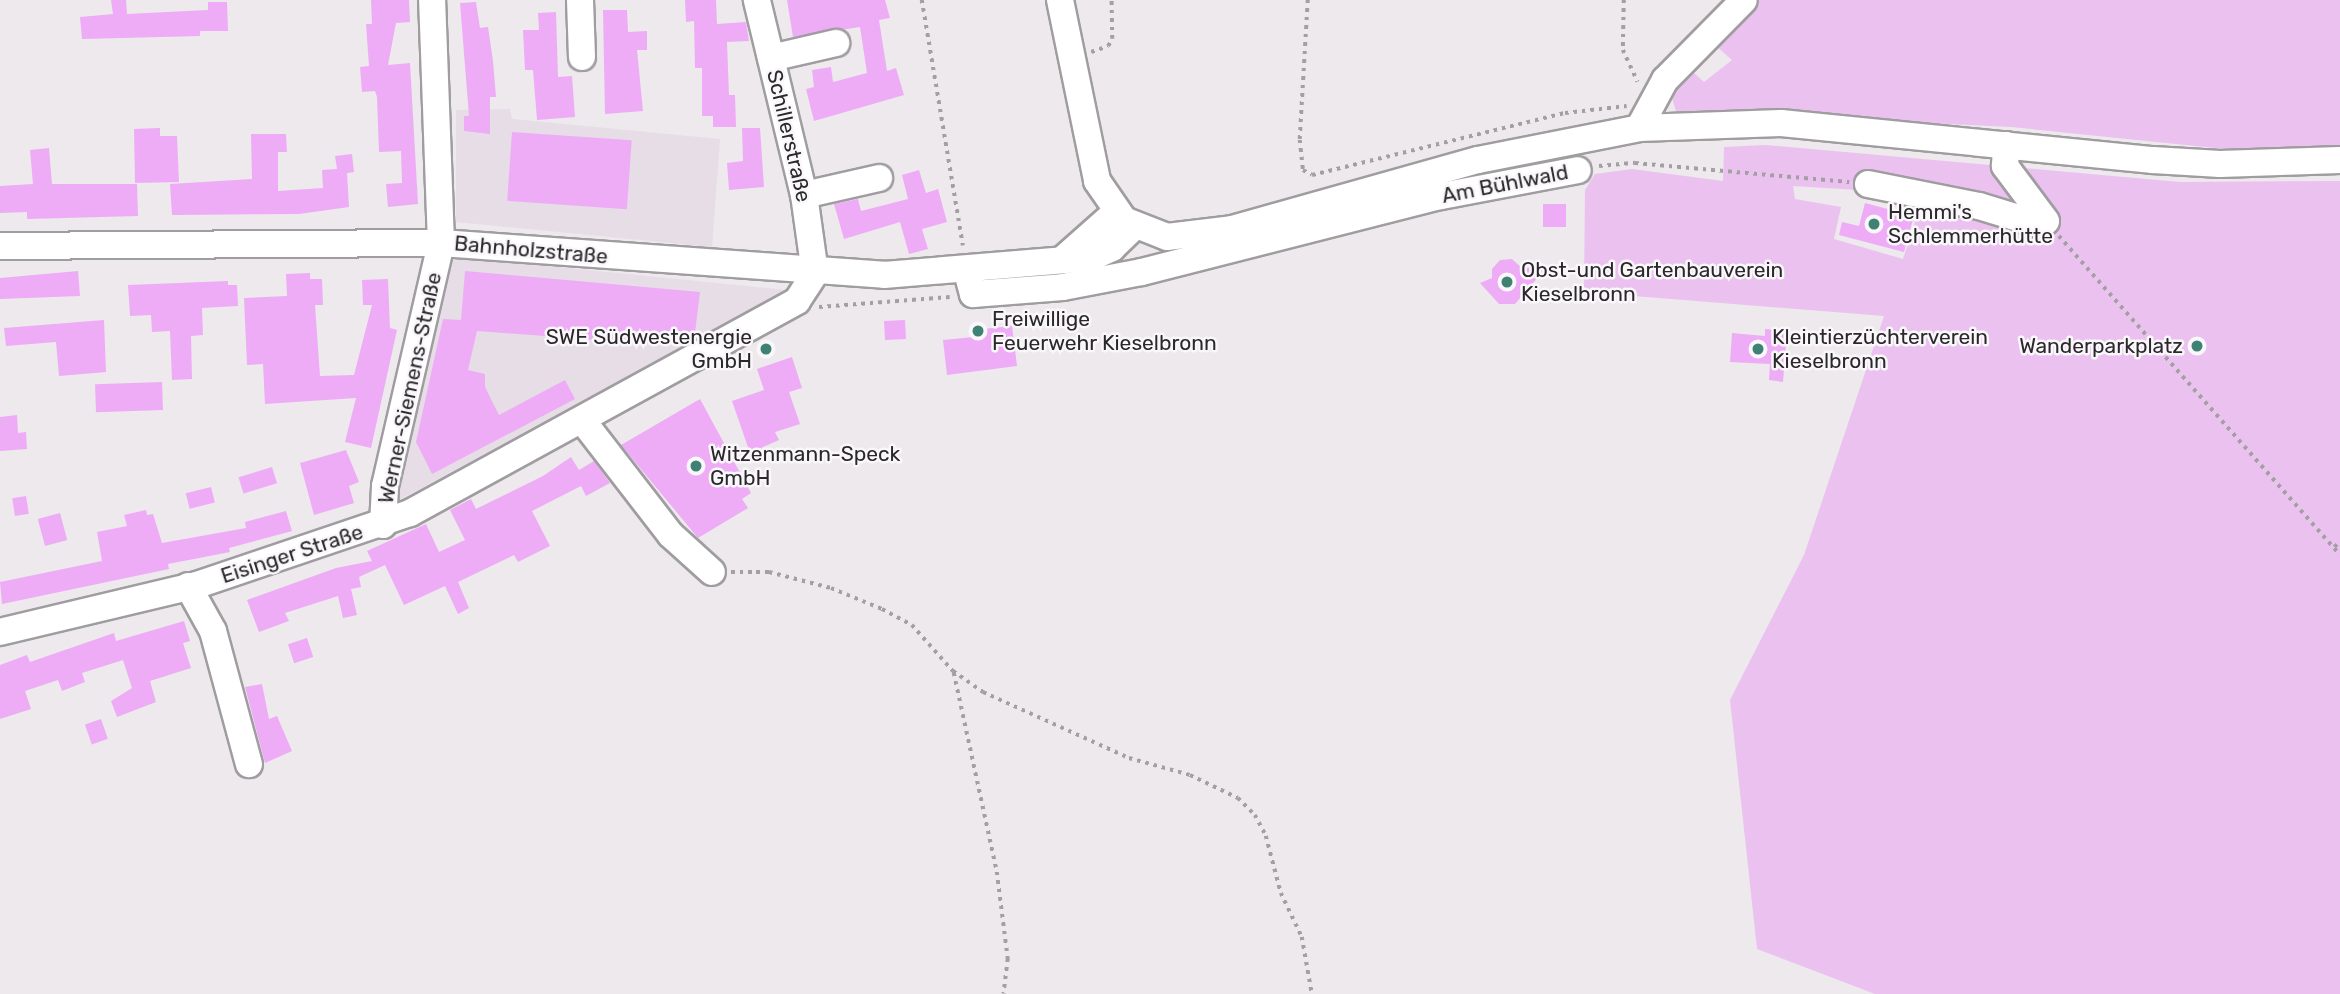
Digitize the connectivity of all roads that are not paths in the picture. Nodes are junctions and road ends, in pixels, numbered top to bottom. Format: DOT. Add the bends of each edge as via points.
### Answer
graph roads {
  1 [pos="432,0"];
  2 [pos="580,0"];
  3 [pos="757,0"];
  4 [pos="1060,0"];
  5 [pos="1744,0"];
  6 [pos="836,43"];
  7 [pos="582,57"];
  8 [pos="771,58"];
  9 [pos="1644,117"];
  10 [pos="2006,145"];
  11 [pos="2340,160"];
  12 [pos="1578,170"];
  13 [pos="879,178"];
  14 [pos="1868,184"];
  15 [pos="804,195"];
  16 [pos="1125,219"];
  17 [pos="441,243"];
  18 [pos="0,246"];
  19 [pos="815,273"];
  20 [pos="970,283"];
  21 [pos="582,421"];
  22 [pos="383,524"];
  23 [pos="712,572"];
  24 [pos="188,586"];
  25 [pos="0,632"];
  26 [pos="249,764"];
  1 -- 17 [label="street, Werner-Siemens-Straße"];
  2 -- 7 [label="street"];
  3 -- 8 [label="street, Schillerstraße"];
  4 -- 16 [label="street" via="1090,157 1105,199"];
  5 -- 9 [label="street" via="1665,80"];
  6 -- 8 [label="street"];
  8 -- 15 [label="street, Schillerstraße"];
  9 -- 10 [label="street" via="1781,123"];
  9 -- 16 [label="street" via="1232,229 1167,237"];
  10 -- 11 [label="street" via="2220,163"];
  10 -- 14 [label="street" via="2005,166 2044,223"];
  12 -- 20 [label="street, Am Bühlwald" via="1441,196 1142,272 1063,286"];
  13 -- 15 [label="street"];
  15 -- 19 [label="street, Schillerstraße"];
  16 -- 20 [label="street, Bahnholzstraße" via="1061,260"];
  17 -- 18 [label="street, Bahnholzstraße"];
  17 -- 19 [label="street, Bahnholzstraße"];
  17 -- 22 [label="street, Werner-Siemens-Straße" via="385,486"];
  19 -- 20 [label="street, Bahnholzstraße"];
  19 -- 21 [label="street, Eisinger Straße" via="797,301"];
  21 -- 22 [label="street, Eisinger Straße"];
  21 -- 23 [label="street" via="671,535"];
  22 -- 24 [label="street, Eisinger Straße"];
  24 -- 25 [label="street, Eisinger Straße"];
  24 -- 26 [label="street, Eisinger Straße" via="213,631"];
}
